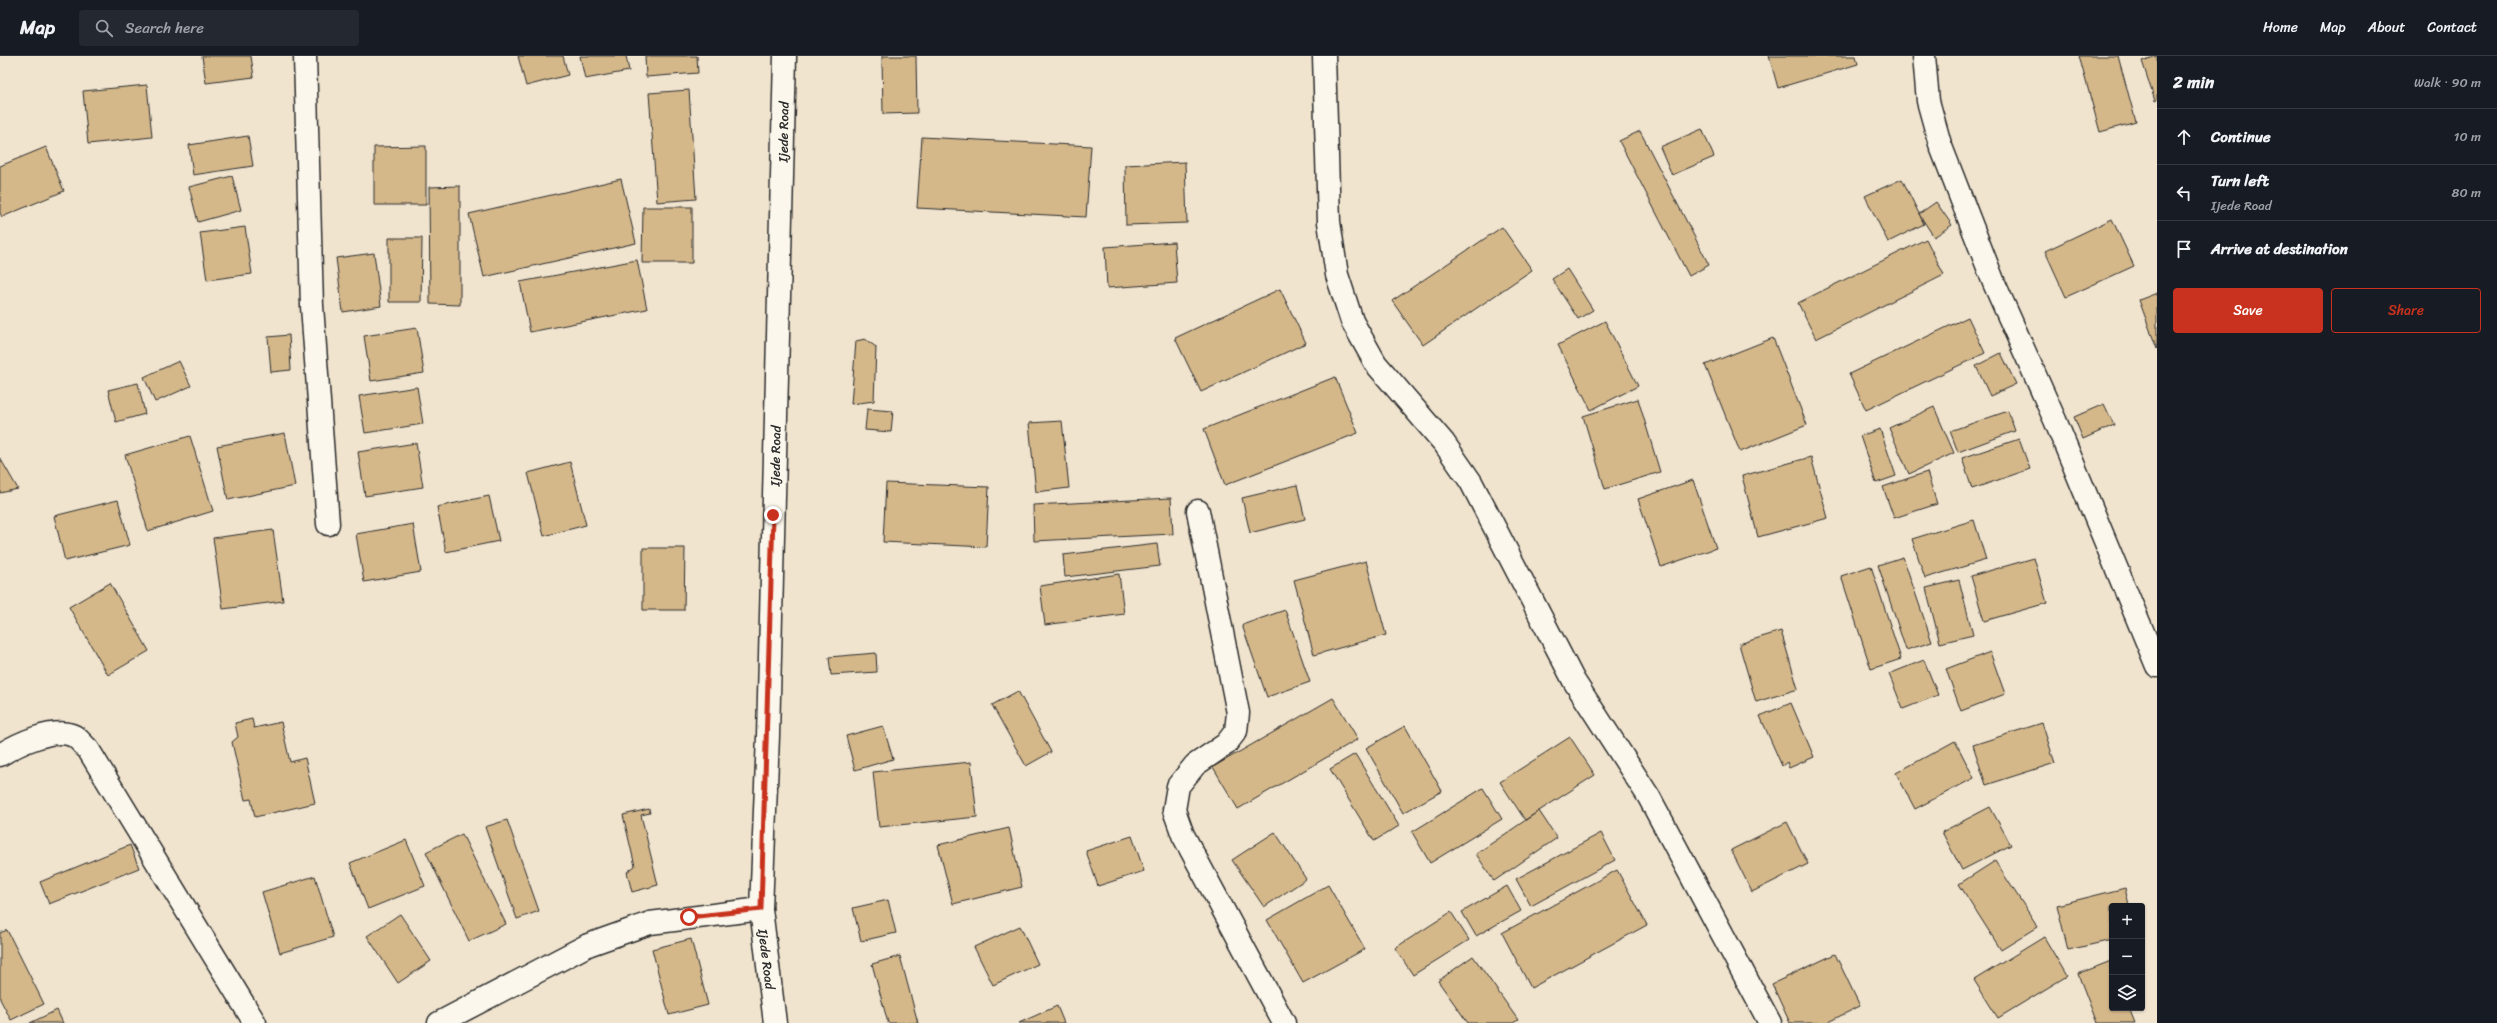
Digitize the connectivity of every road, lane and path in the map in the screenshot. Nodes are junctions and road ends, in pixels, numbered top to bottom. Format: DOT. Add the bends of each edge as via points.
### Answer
graph roads {
  1 [pos="305,56"];
  2 [pos="785,56"];
  3 [pos="1324,56"];
  4 [pos="1924,56"];
  5 [pos="1198,511"];
  6 [pos="328,524"];
  7 [pos="2157,666"];
  8 [pos="0,755"];
  9 [pos="761,909"];
  10 [pos="255,1023"];
  11 [pos="439,1023"];
  12 [pos="775,1023"];
  13 [pos="1284,1023"];
  14 [pos="1770,1023"];
  1 -- 6 [label="street" via="312,306"];
  2 -- 9 [label="street, Ijede Road" via="768,736"];
  3 -- 14 [label="street" via="1329,222 1337,275 1352,321 1376,364 1444,443 1471,482 1574,681 1649,797"];
  4 -- 7 [label="street" via="1928,101 1940,144 1994,283 2055,420"];
  5 -- 13 [label="street" via="1238,713 1236,731 1226,744 1195,765 1178,786 1174,810 1183,835"];
  8 -- 10 [label="street" via="14,746 48,734 73,736 88,749"];
  9 -- 11 [label="street" via="650,923 588,945"];
  9 -- 12 [label="street, Ijede Road"];
}
